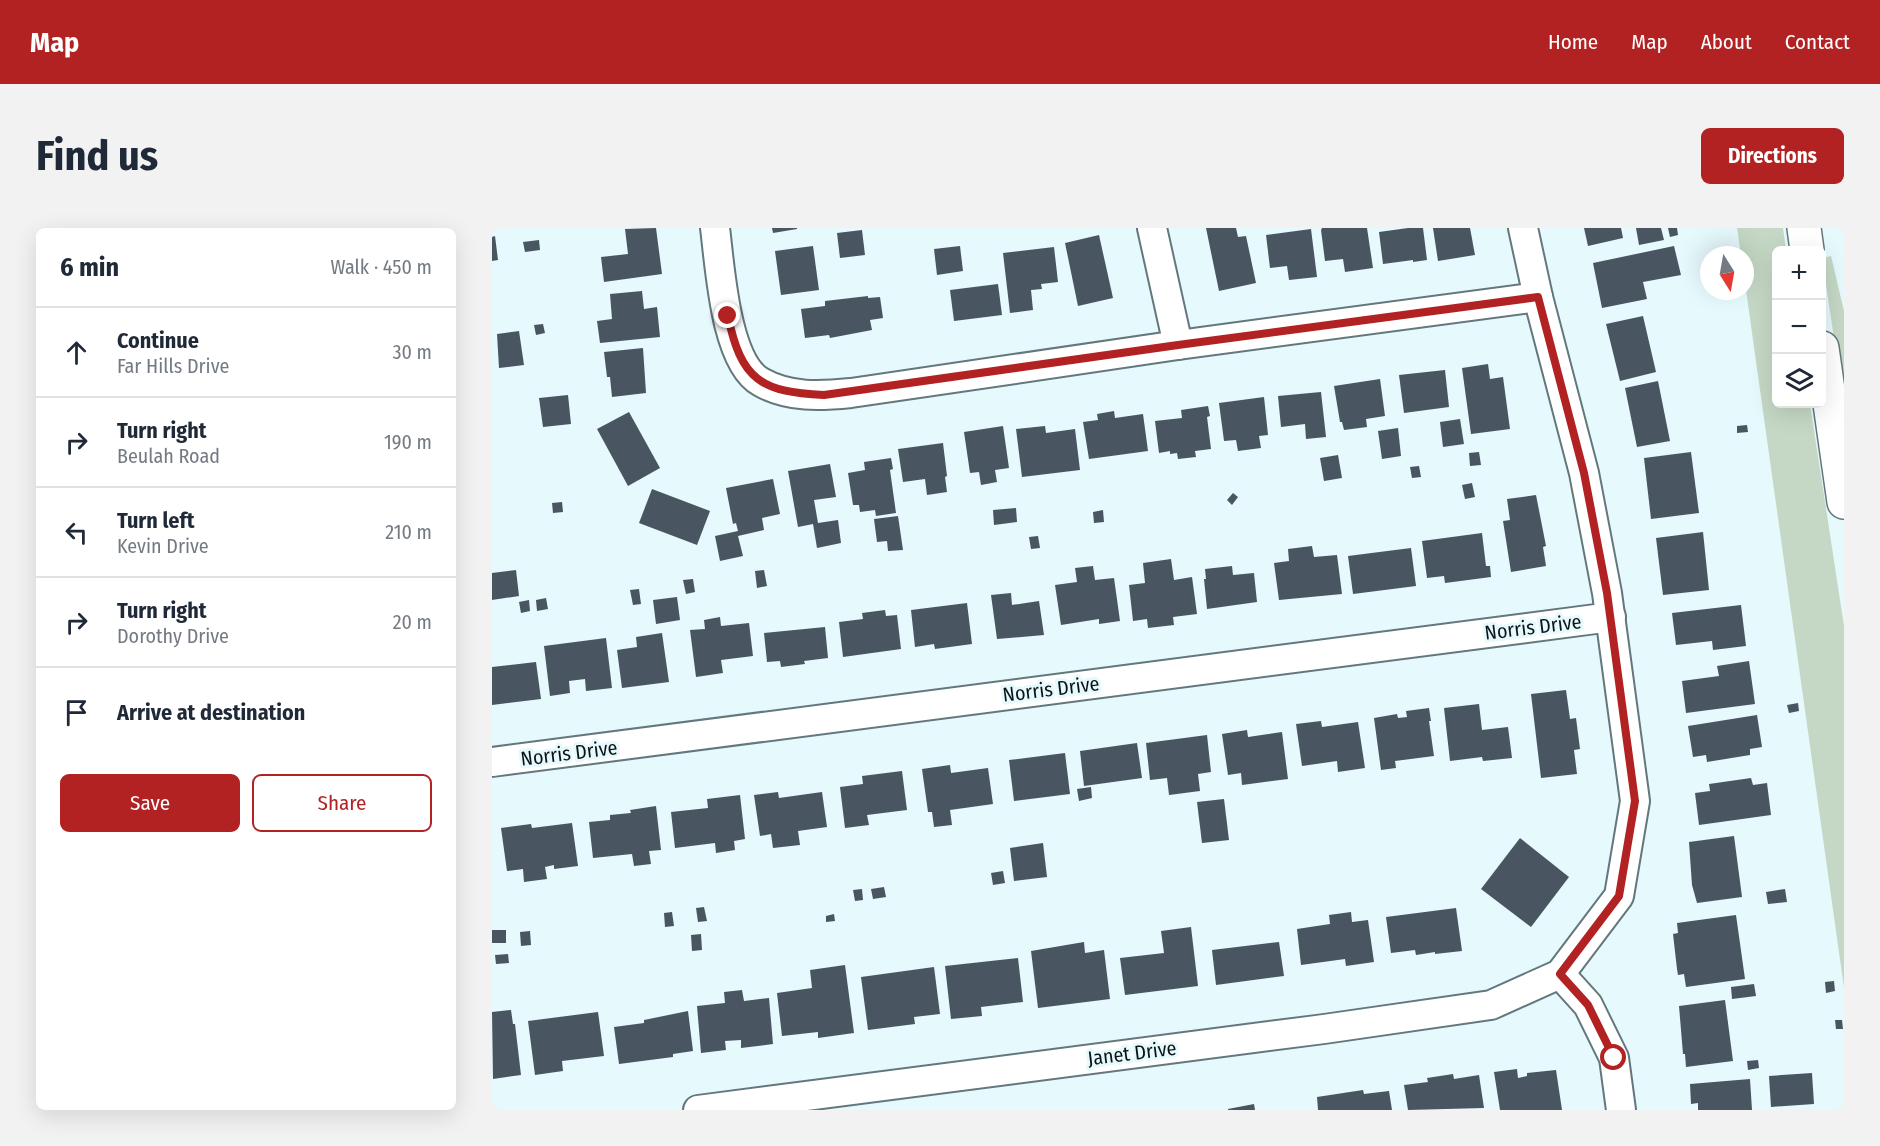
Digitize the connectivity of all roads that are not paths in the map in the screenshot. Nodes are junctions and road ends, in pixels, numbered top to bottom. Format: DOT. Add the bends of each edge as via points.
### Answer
graph roads {
  1 [pos="715,228"];
  2 [pos="1152,228"];
  3 [pos="1523,228"];
  4 [pos="1804,228"];
  5 [pos="1806,246"];
  6 [pos="1538,297"];
  7 [pos="1178,345"];
  8 [pos="1822,354"];
  9 [pos="1844,502"];
  10 [pos="1611,617"];
  11 [pos="492,762"];
  12 [pos="1560,974"];
  13 [pos="698,1110"];
  14 [pos="1621,1110"];
  1 -- 7 [label="street" via="732,339 743,364 760,382 795,394 824,395"];
  2 -- 7 [label="street"];
  3 -- 6 [label="street"];
  4 -- 5 [label="highway"];
  6 -- 7 [label="street"];
  6 -- 10 [label="street" via="1584,473"];
  8 -- 9 [label="highway"];
  10 -- 11 [label="street, Norris Drive"];
  10 -- 12 [label="street" via="1635,801 1619,896"];
  12 -- 13 [label="street, Janet Drive" via="1491,1005"];
  12 -- 14 [label="street" via="1588,1005 1614,1058"];
}
